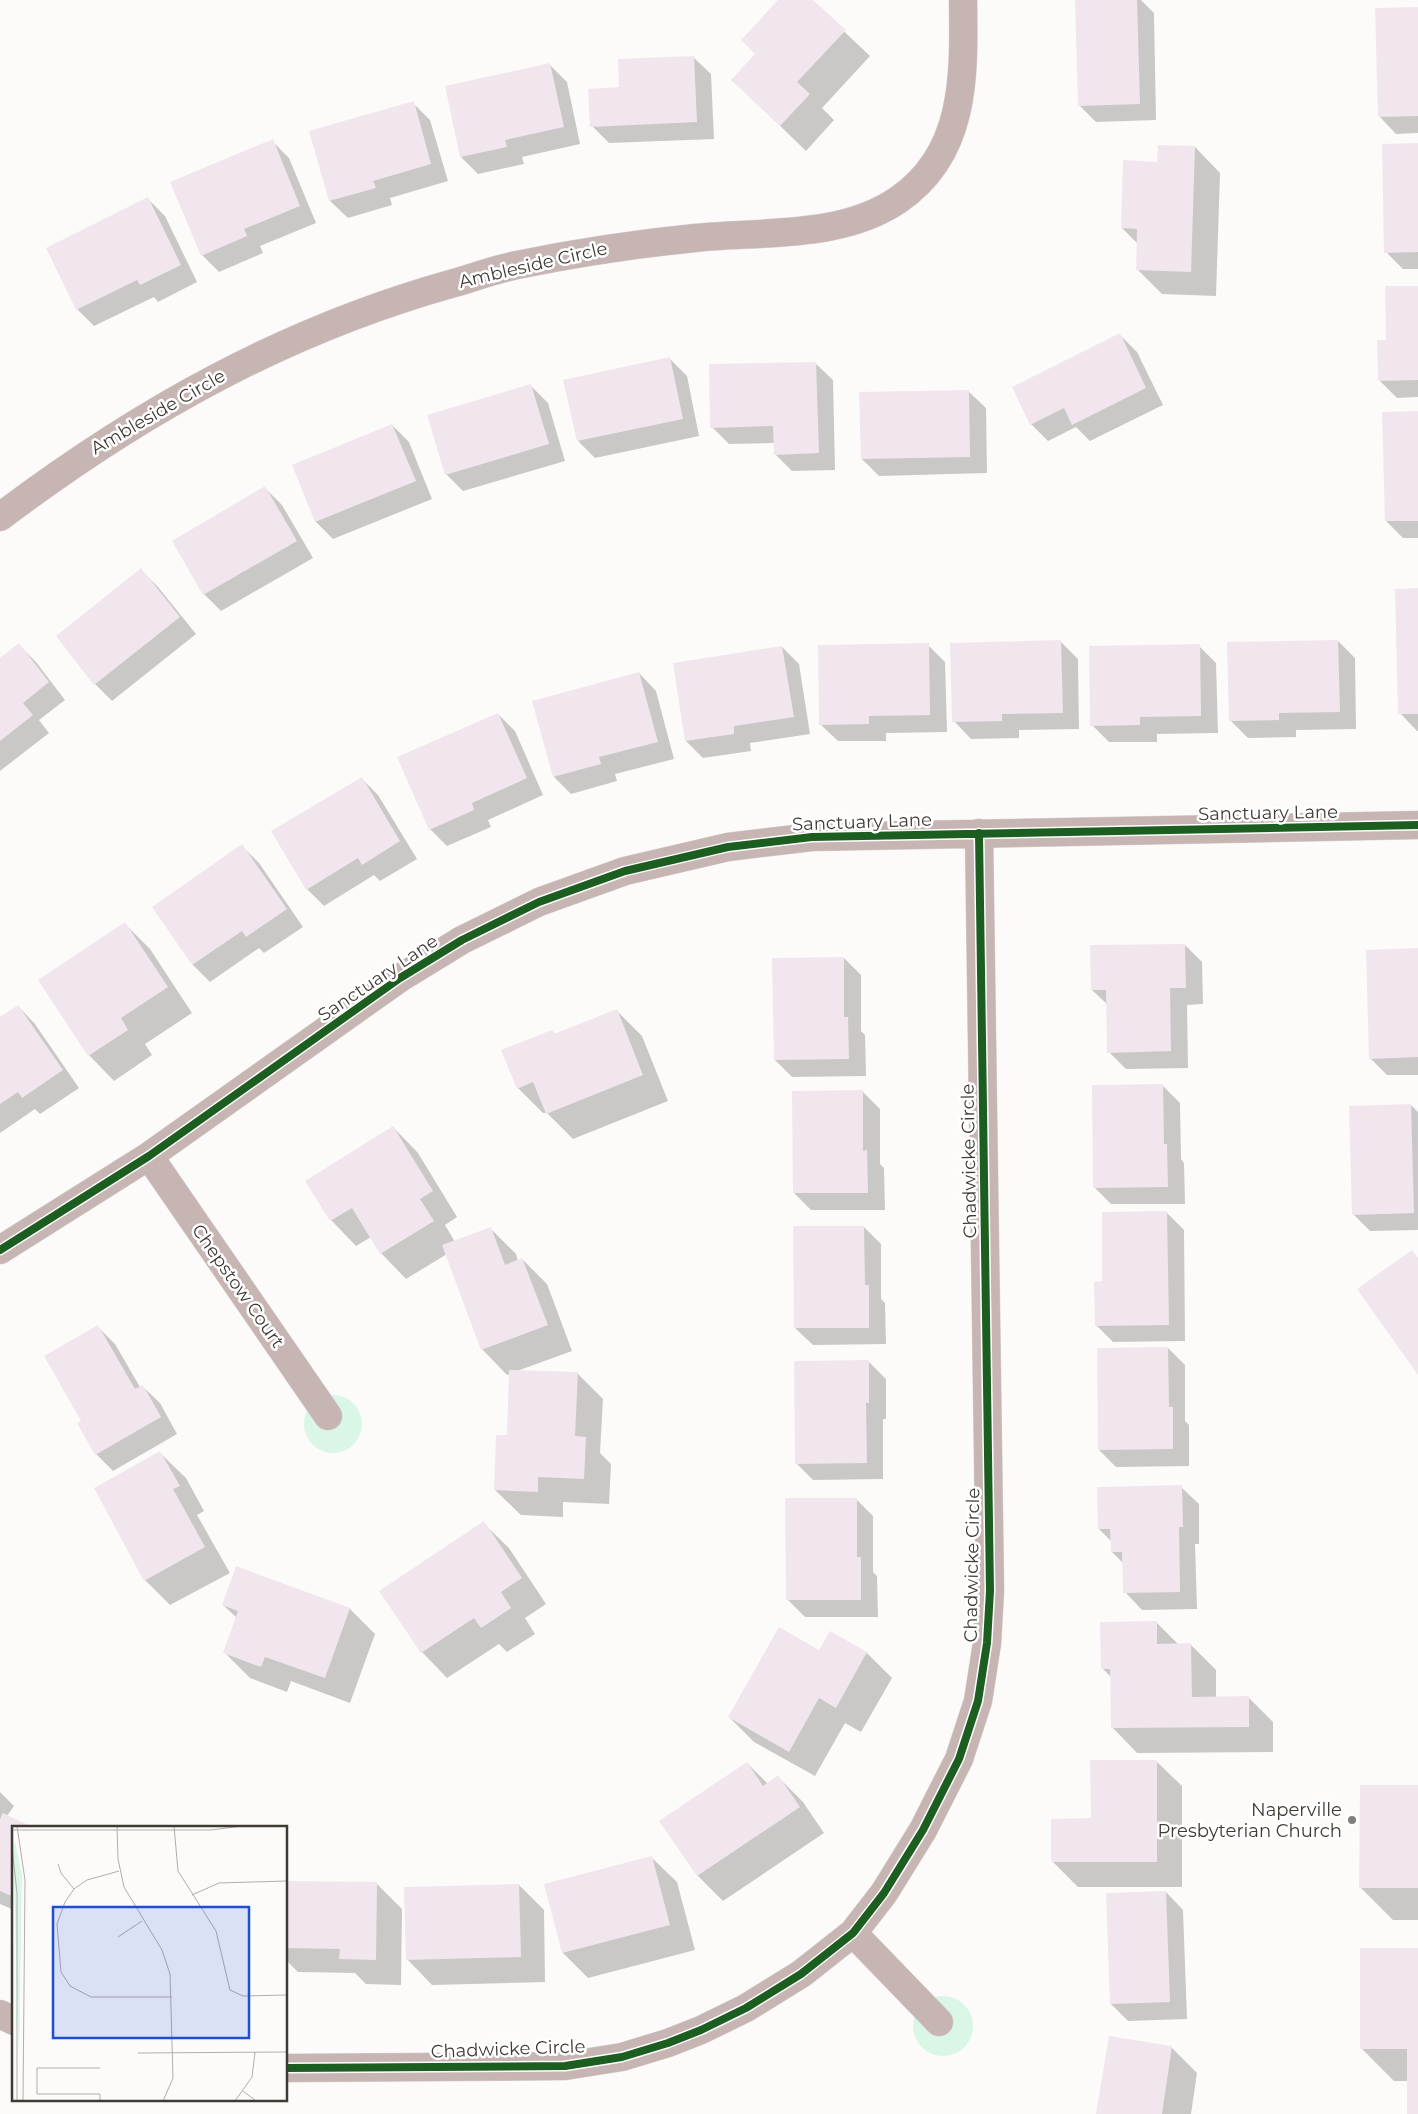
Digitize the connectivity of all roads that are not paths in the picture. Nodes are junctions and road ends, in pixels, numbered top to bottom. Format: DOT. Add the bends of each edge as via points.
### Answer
graph roads {
  1 [pos="962,0"];
  2 [pos="0,517"];
  3 [pos="1418,826"];
  4 [pos="979,833"];
  5 [pos="149,1156"];
  6 [pos="0,1250"];
  7 [pos="328,1416"];
  8 [pos="853,1933"];
  9 [pos="0,2014"];
  10 [pos="12,2020"];
  11 [pos="939,2022"];
  12 [pos="288,2068"];
  1 -- 2 [label="street, Ambleside Circle" via="964,66 947,144 925,178 898,200 862,219 802,231 616,246 514,266 400,298 261,354 176,398 95,448"];
  3 -- 4 [label="street, Sanctuary Lane"];
  4 -- 5 [label="street, Sanctuary Lane" via="812,838 728,847 625,870 539,902 462,940 400,978"];
  4 -- 8 [label="street, Chadwicke Circle" via="990,1590 987,1643 978,1701 959,1759 924,1830 884,1893"];
  5 -- 6 [label="street, Sanctuary Lane"];
  5 -- 7 [label="street, Chepstow Court"];
  8 -- 11 [label="street"];
  8 -- 12 [label="street, Chadwicke Circle" via="802,1974 746,2008 701,2030 622,2057 565,2066"];
  9 -- 10 [label="street"];
}
